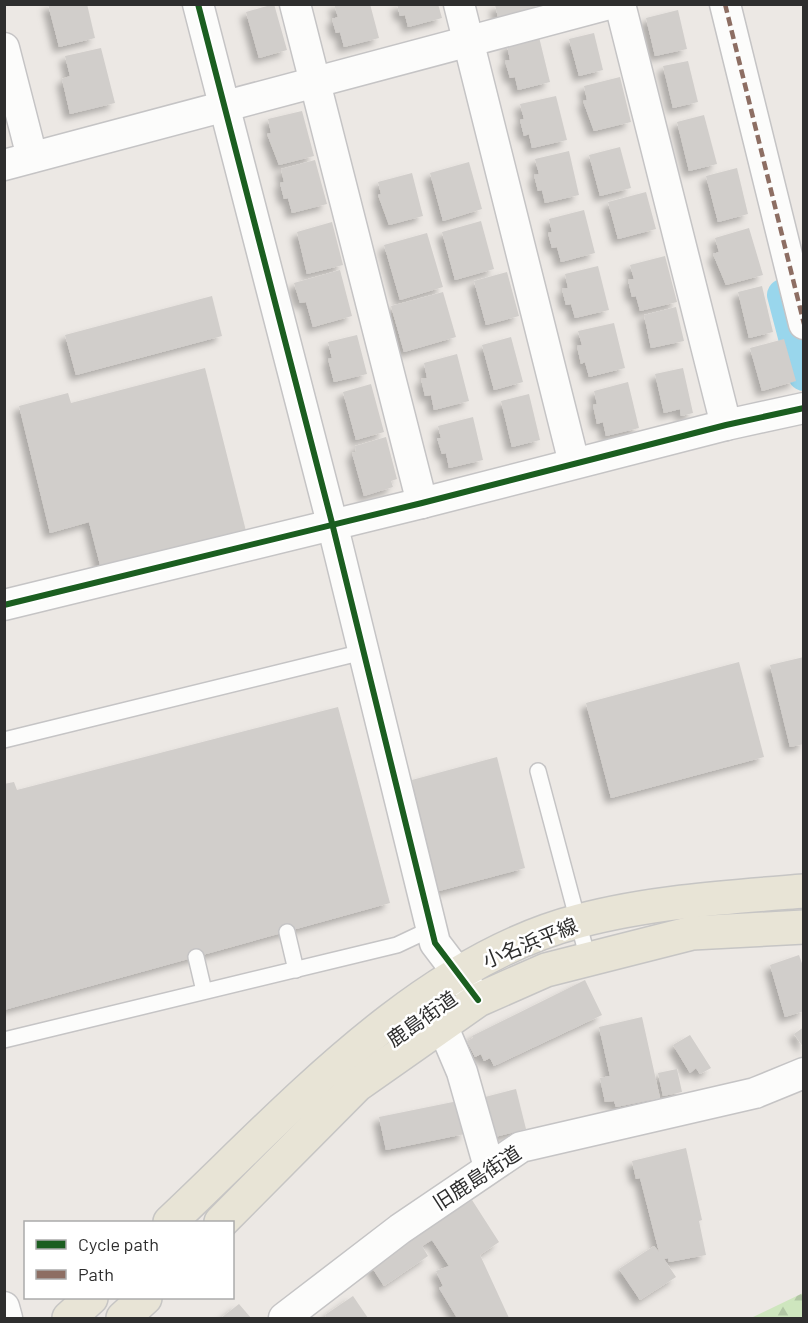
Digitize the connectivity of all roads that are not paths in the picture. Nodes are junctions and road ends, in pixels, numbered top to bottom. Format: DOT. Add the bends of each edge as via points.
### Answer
graph roads {
  1 [pos="198,4"];
  2 [pos="295,4"];
  3 [pos="459,4"];
  4 [pos="609,4"];
  5 [pos="620,4"];
  6 [pos="724,4"];
  7 [pos="469,42"];
  8 [pos="4,48"];
  9 [pos="316,82"];
  10 [pos="224,106"];
  11 [pos="18,161"];
  12 [pos="804,324"];
  13 [pos="804,408"];
  14 [pos="726,425"];
  15 [pos="574,463"];
  16 [pos="422,503"];
  17 [pos="332,523"];
  18 [pos="4,605"];
  19 [pos="363,652"];
  20 [pos="4,740"];
  21 [pos="538,771"];
  22 [pos="804,891"];
  23 [pos="578,921"];
  24 [pos="804,927"];
  25 [pos="431,929"];
  26 [pos="287,932"];
  27 [pos="196,957"];
  28 [pos="588,959"];
  29 [pos="296,970"];
  30 [pos="458,974"];
  31 [pos="204,992"];
  32 [pos="478,1000"];
  33 [pos="442,1025"];
  34 [pos="4,1040"];
  35 [pos="804,1073"];
  36 [pos="489,1167"];
  37 [pos="171,1221"];
  38 [pos="222,1221"];
  39 [pos="90,1299"];
  40 [pos="144,1299"];
  41 [pos="4,1307"];
  42 [pos="7,1318"];
  43 [pos="69,1318"];
  44 [pos="123,1318"];
  45 [pos="284,1318"];
  1 -- 10 [label="street"];
  2 -- 9 [label="street"];
  3 -- 7 [label="street"];
  4 -- 7 [label="street"];
  5 -- 14 [label="street"];
  6 -- 12 [label="street"];
  7 -- 9 [label="street"];
  7 -- 15 [label="street"];
  8 -- 11 [label="street"];
  9 -- 10 [label="street"];
  9 -- 16 [label="street"];
  10 -- 11 [label="street"];
  10 -- 17 [label="street"];
  13 -- 14 [label="street"];
  14 -- 15 [label="street"];
  15 -- 16 [label="street"];
  16 -- 17 [label="street"];
  17 -- 18 [label="street"];
  17 -- 19 [label="street"];
  19 -- 20 [label="lane"];
  19 -- 25 [label="street"];
  21 -- 23 [label="lane"];
  22 -- 23 [label="main road, 小名浜平線" via="676,903"];
  23 -- 28 [label="lane"];
  23 -- 30 [label="main road, 小名浜平線" via="513,946"];
  24 -- 28 [label="main road, 鹿島街道" via="692,933"];
  25 -- 29 [label="lane" via="398,945"];
  25 -- 30 [label="street" via="435,943"];
  26 -- 29 [label="lane"];
  27 -- 31 [label="lane"];
  28 -- 32 [label="main road, 鹿島街道" via="546,970"];
  29 -- 31 [label="lane"];
  30 -- 32 [label="street"];
  30 -- 37 [label="main road, 小名浜平線" via="384,1025"];
  31 -- 34 [label="lane"];
  32 -- 33 [label="main road, 鹿島街道"];
  33 -- 36 [label="street" via="462,1072"];
  33 -- 38 [label="main road, 鹿島街道" via="357,1085"];
  35 -- 36 [label="street, 旧鹿島街道" via="755,1092 521,1147"];
  36 -- 45 [label="street, 旧鹿島街道"];
  39 -- 43 [label="main road"];
  40 -- 44 [label="main road"];
  41 -- 42 [label="street"];
}
